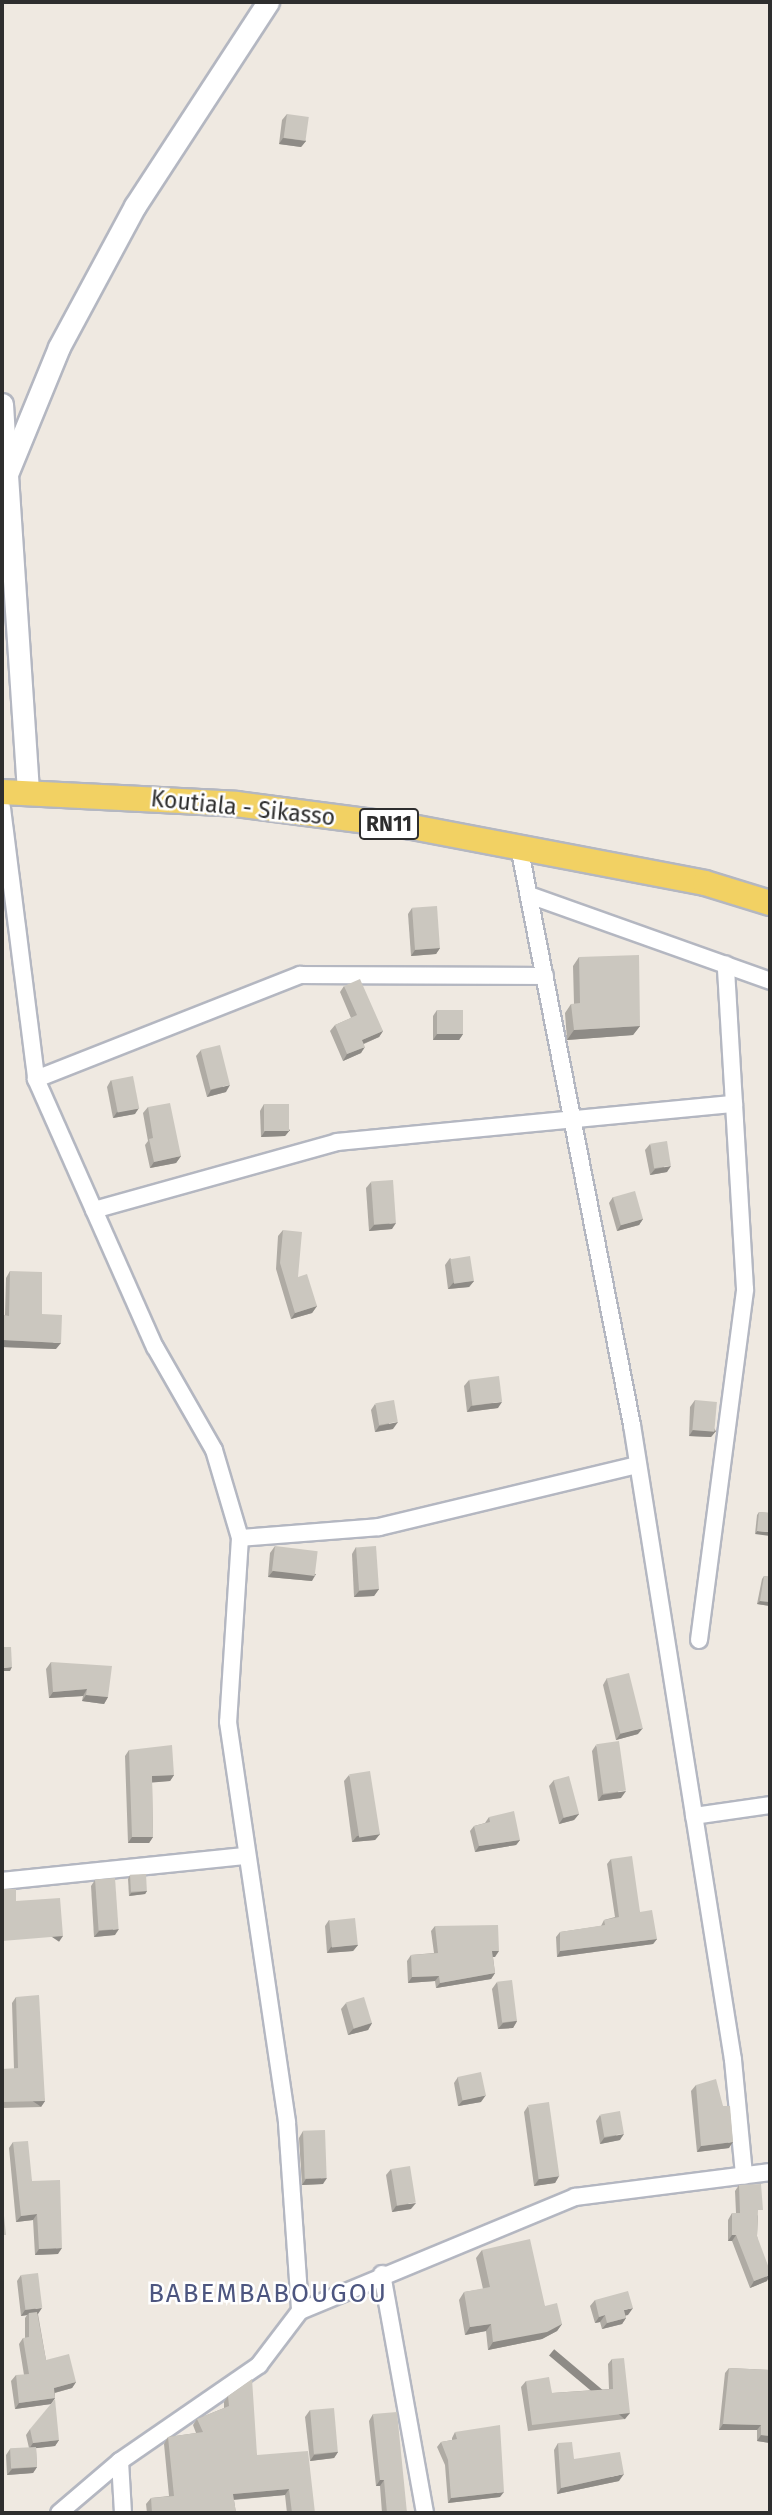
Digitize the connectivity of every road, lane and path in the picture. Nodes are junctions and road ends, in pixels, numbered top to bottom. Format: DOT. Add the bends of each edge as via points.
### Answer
graph roads {
  1 [pos="268,2"];
  2 [pos="2,404"];
  3 [pos="7,474"];
  4 [pos="28,791"];
  5 [pos="2,792"];
  6 [pos="2,808"];
  7 [pos="519,846"];
  8 [pos="529,895"];
  9 [pos="770,903"];
  10 [pos="726,965"];
  11 [pos="545,976"];
  12 [pos="770,981"];
  13 [pos="36,1079"];
  14 [pos="734,1104"];
  15 [pos="573,1119"];
  16 [pos="94,1210"];
  17 [pos="638,1465"];
  18 [pos="240,1538"];
  19 [pos="699,1640"];
  20 [pos="770,1805"];
  21 [pos="694,1816"];
  22 [pos="244,1856"];
  23 [pos="2,1881"];
  24 [pos="770,2172"];
  25 [pos="744,2175"];
  26 [pos="382,2274"];
  27 [pos="300,2311"];
  28 [pos="120,2460"];
  29 [pos="59,2513"];
  30 [pos="123,2513"];
  31 [pos="425,2513"];
  1 -- 3 [label="street" via="135,206 59,347"];
  2 -- 3 [label="street"];
  3 -- 4 [label="street"];
  4 -- 5 [label="main road, Koutiala - Sikasso / RN11"];
  4 -- 7 [label="main road, Koutiala - Sikasso / RN11" via="236,804"];
  6 -- 13 [label="street"];
  7 -- 8 [label="street"];
  7 -- 9 [label="main road, Koutiala - Sikasso / RN11" via="705,883"];
  8 -- 10 [label="street"];
  8 -- 11 [label="street"];
  10 -- 12 [label="street"];
  10 -- 14 [label="street"];
  11 -- 13 [label="street" via="300,975"];
  11 -- 15 [label="street"];
  13 -- 16 [label="street"];
  14 -- 15 [label="street"];
  14 -- 19 [label="street" via="745,1289"];
  15 -- 16 [label="street" via="337,1142"];
  15 -- 17 [label="street"];
  16 -- 18 [label="street" via="155,1347 214,1450"];
  17 -- 18 [label="street" via="379,1527"];
  17 -- 21 [label="street"];
  18 -- 22 [label="street" via="228,1722"];
  20 -- 21 [label="street"];
  21 -- 25 [label="street" via="733,2060"];
  22 -- 23 [label="street"];
  22 -- 27 [label="street" via="287,2123"];
  24 -- 25 [label="street"];
  25 -- 26 [label="street" via="575,2197"];
  26 -- 27 [label="street"];
  26 -- 31 [label="street"];
  27 -- 28 [label="street" via="259,2365"];
  28 -- 29 [label="street"];
  28 -- 30 [label="street"];
}
